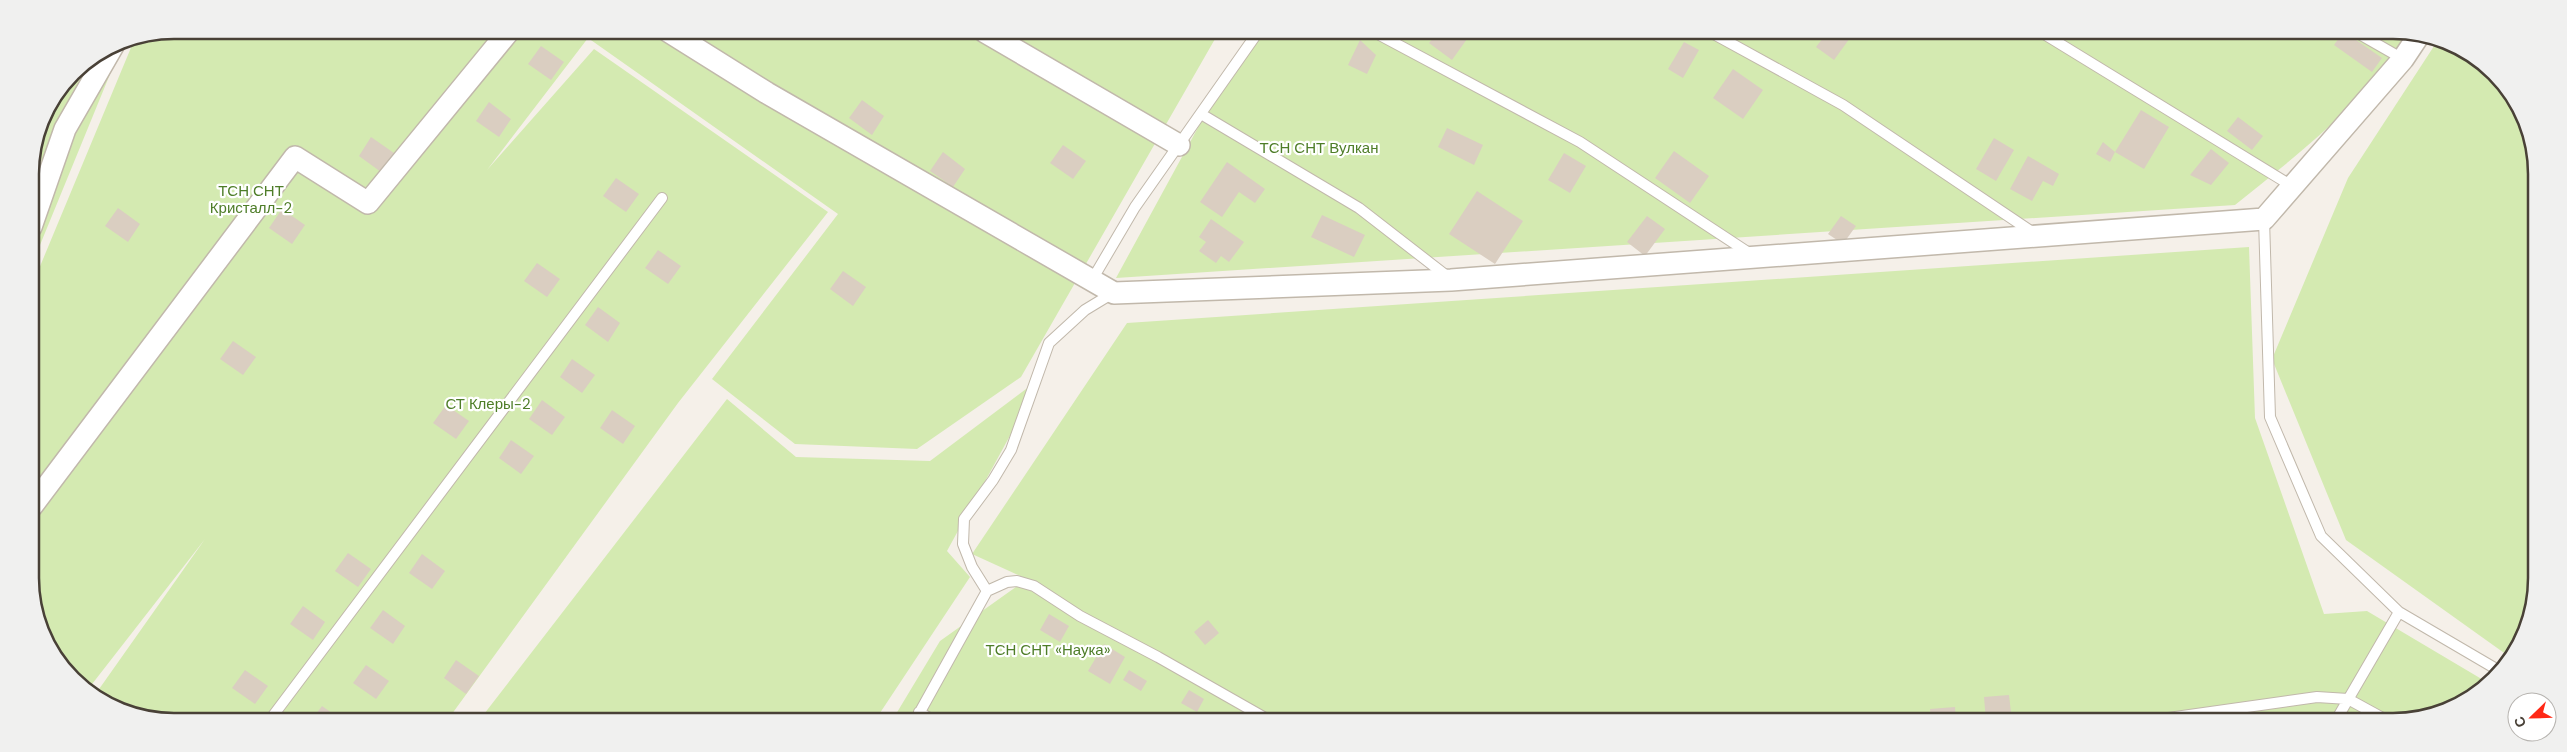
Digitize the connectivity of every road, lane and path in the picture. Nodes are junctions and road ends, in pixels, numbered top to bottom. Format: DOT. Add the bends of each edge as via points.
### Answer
graph roads {
  1 [pos="502,39"];
  2 [pos="681,39"];
  3 [pos="998,39"];
  4 [pos="1253,39"];
  5 [pos="1387,39"];
  6 [pos="1723,39"];
  7 [pos="2052,39"];
  8 [pos="2368,39"];
  9 [pos="2415,41"];
  10 [pos="107,57"];
  11 [pos="2403,60"];
  12 [pos="1200,114"];
  13 [pos="1179,145"];
  14 [pos="2292,186"];
  15 [pos="662,198"];
  16 [pos="39,204"];
  17 [pos="2264,219"];
  18 [pos="2038,236"];
  19 [pos="1755,257"];
  20 [pos="1092,280"];
  21 [pos="1451,280"];
  22 [pos="1114,293"];
  23 [pos="39,497"];
  24 [pos="987,591"];
  25 [pos="2399,612"];
  26 [pos="2494,668"];
  27 [pos="2348,698"];
  28 [pos="276,713"];
  29 [pos="920,713"];
  30 [pos="1257,713"];
  31 [pos="2204,713"];
  32 [pos="2340,713"];
  33 [pos="2374,713"];
  1 -- 23 [label="street" via="368,203 295,157"];
  2 -- 20 [label="street" via="767,93"];
  3 -- 13 [label="street"];
  4 -- 12 [label="lane"];
  5 -- 19 [label="lane" via="1580,142"];
  6 -- 18 [label="lane" via="1843,105"];
  7 -- 14 [label="lane"];
  8 -- 11 [label="lane"];
  9 -- 11 [label="street"];
  10 -- 16 [label="street" via="65,129"];
  11 -- 14 [label="street"];
  12 -- 13 [label="lane"];
  12 -- 21 [label="lane" via="1359,208"];
  13 -- 20 [label="lane" via="1135,207"];
  14 -- 17 [label="street"];
  15 -- 28 [label="lane"];
  17 -- 18 [label="street"];
  17 -- 25 [label="lane" via="2270,417 2321,536"];
  18 -- 19 [label="street"];
  19 -- 21 [label="street"];
  20 -- 22 [label="street"];
  21 -- 22 [label="street"];
  22 -- 24 [label="lane" via="1085,310 1049,343 1011,450 964,519 963,544"];
  24 -- 29 [label="lane"];
  24 -- 30 [label="lane" via="1007,582 1034,586 1080,616"];
  25 -- 26 [label="lane"];
  25 -- 27 [label="lane"];
  27 -- 31 [label="lane" via="2317,697"];
  27 -- 32 [label="lane"];
  27 -- 33 [label="lane"];
}
